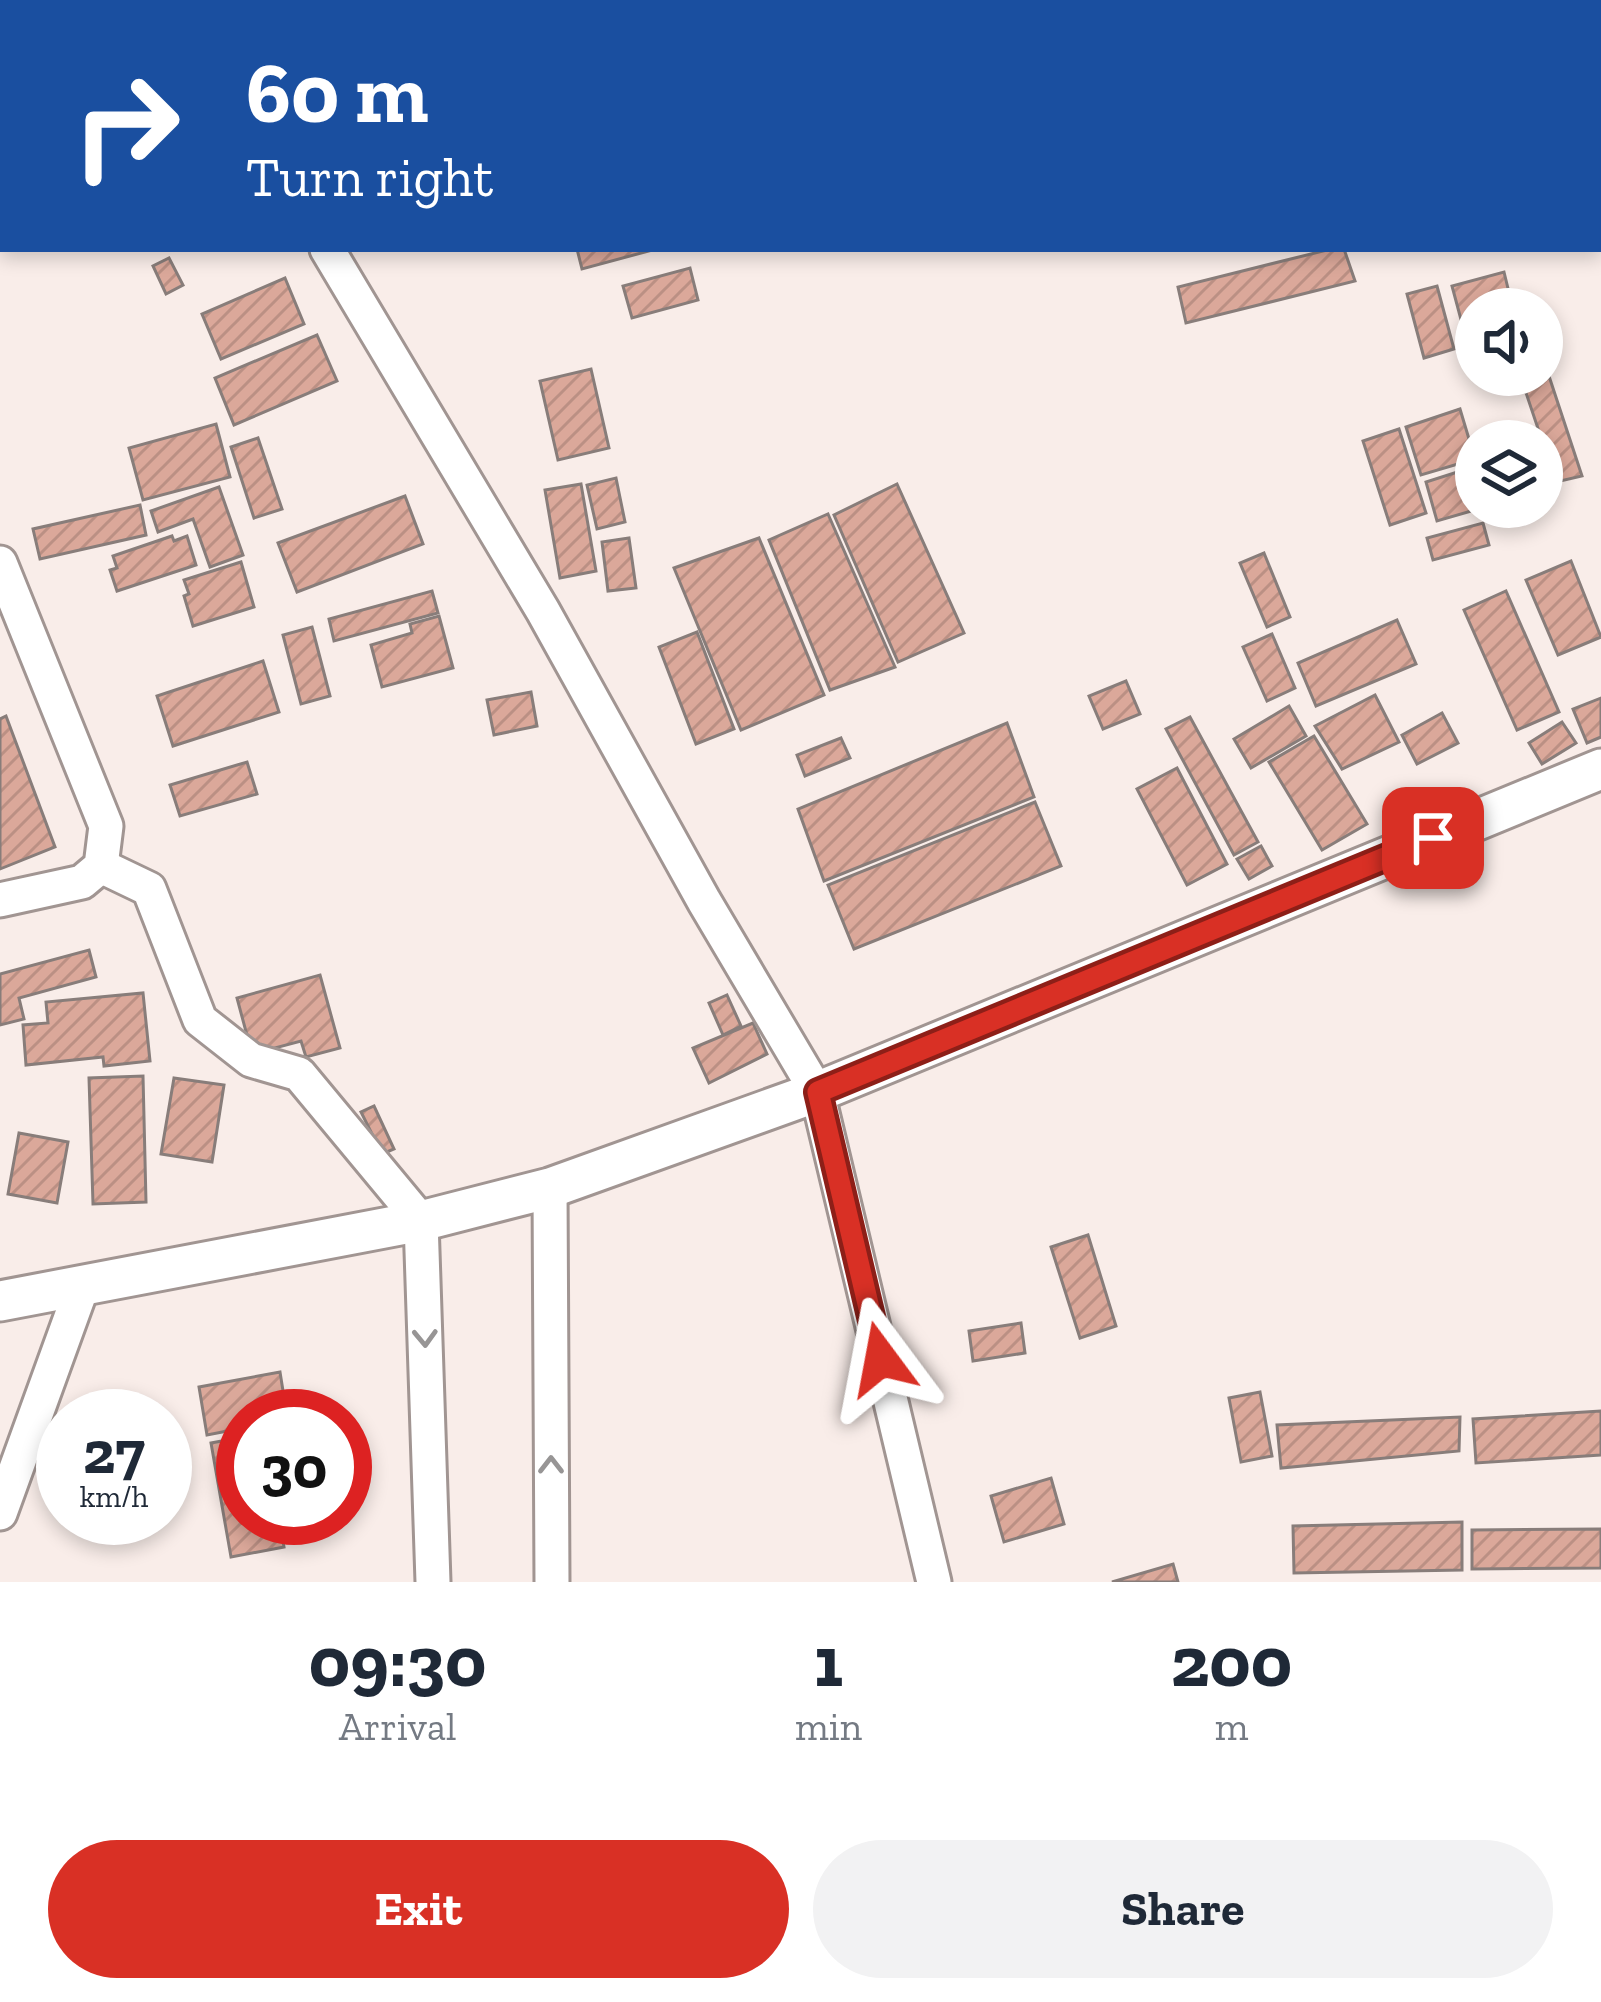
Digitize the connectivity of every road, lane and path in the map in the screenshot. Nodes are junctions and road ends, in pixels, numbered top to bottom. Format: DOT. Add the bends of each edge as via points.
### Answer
graph roads {
  1 [pos="329,252"];
  2 [pos="0,563"];
  3 [pos="1601,769"];
  4 [pos="101,866"];
  5 [pos="0,900"];
  6 [pos="818,1092"];
  7 [pos="550,1188"];
  8 [pos="421,1221"];
  9 [pos="82,1287"];
  10 [pos="0,1301"];
  11 [pos="0,1513"];
  12 [pos="433,1582"];
  13 [pos="552,1582"];
  14 [pos="934,1582"];
  1 -- 6 [label="street"];
  2 -- 4 [label="street" via="106,826"];
  3 -- 6 [label="street"];
  4 -- 5 [label="street" via="82,882"];
  4 -- 8 [label="street" via="149,889 200,1020 251,1060 299,1073"];
  6 -- 7 [label="street"];
  6 -- 14 [label="street"];
  7 -- 8 [label="street"];
  13 -- 7 [label="street, one-way"];
  8 -- 9 [label="street"];
  8 -- 12 [label="street, one-way"];
  9 -- 10 [label="street"];
  9 -- 11 [label="street"];
}
